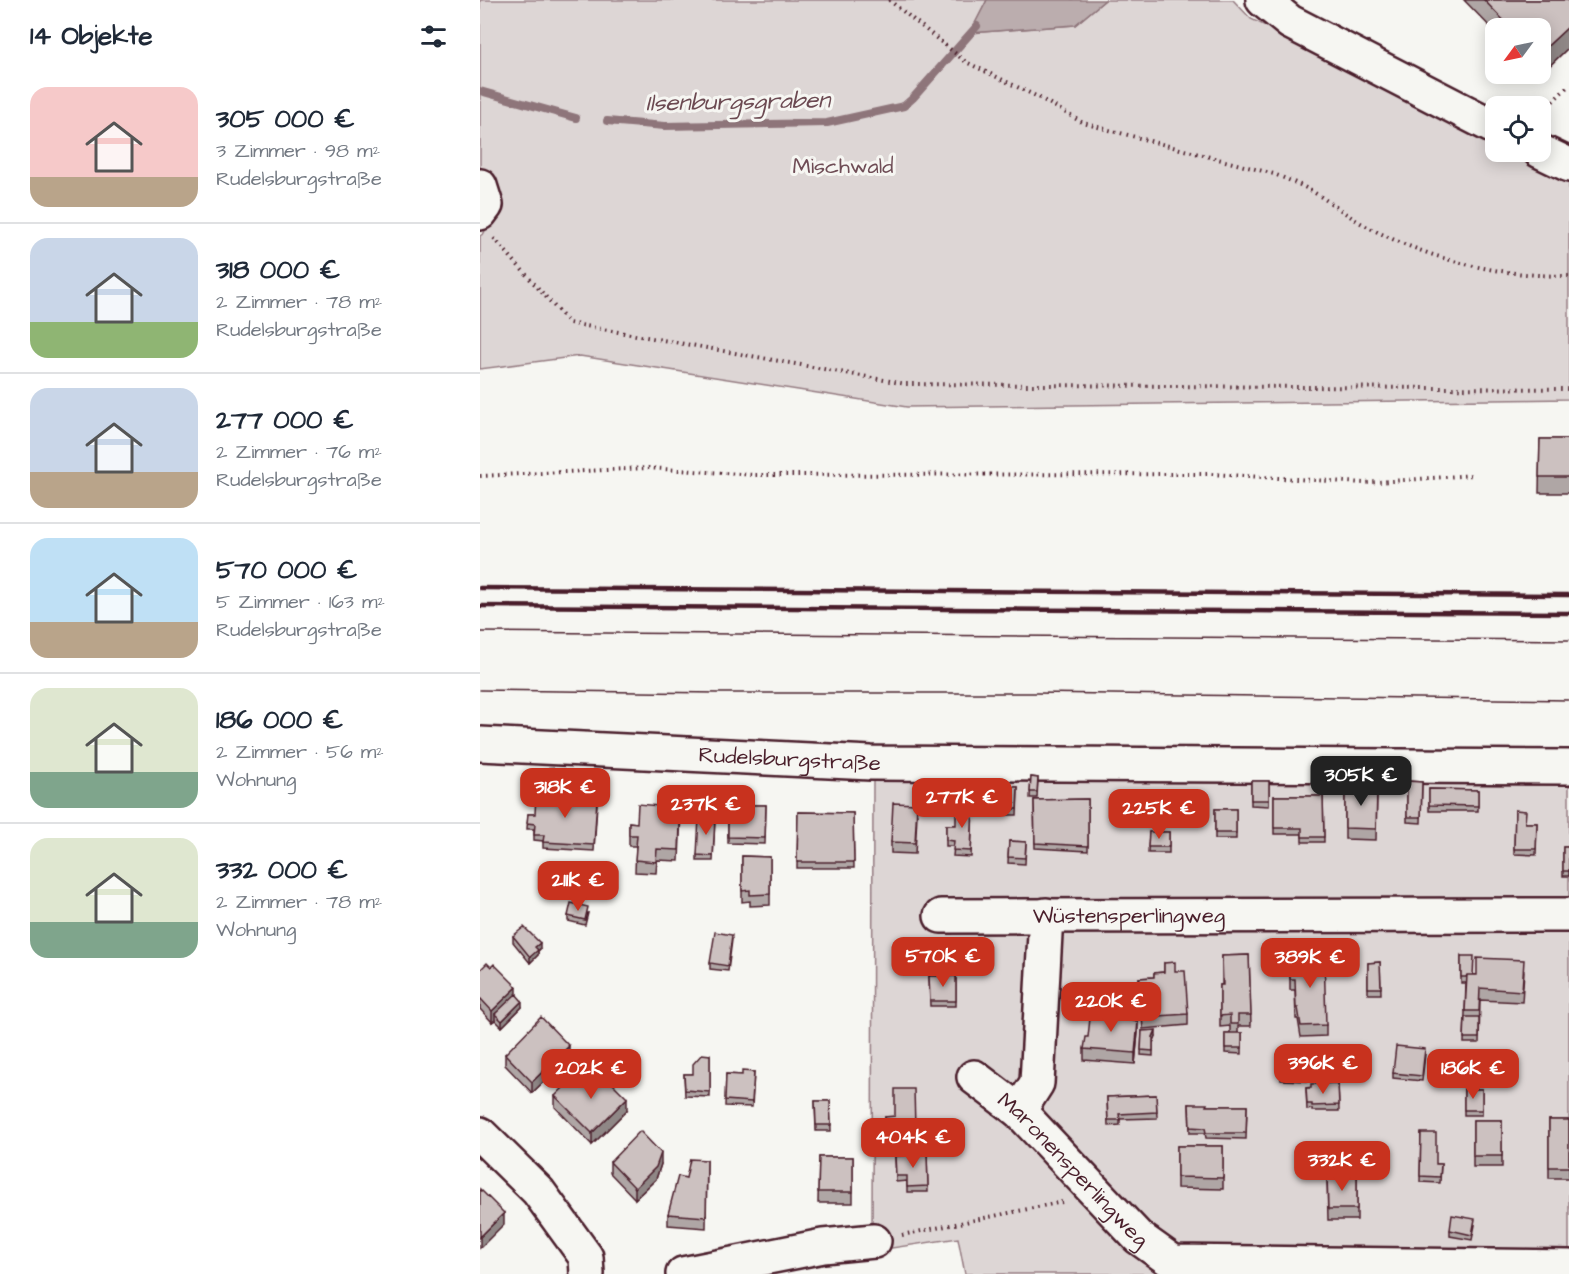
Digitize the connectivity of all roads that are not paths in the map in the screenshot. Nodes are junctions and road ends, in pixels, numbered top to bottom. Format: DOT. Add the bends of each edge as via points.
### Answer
graph roads {
  1 [pos="1263,0"];
  2 [pos="1485,122"];
  3 [pos="1551,156"];
  4 [pos="1569,165"];
  5 [pos="480,186"];
  6 [pos="484,222"];
  7 [pos="480,744"];
  8 [pos="1569,767"];
  9 [pos="1046,915"];
  10 [pos="1569,915"];
  11 [pos="940,916"];
  12 [pos="974,1077"];
  13 [pos="1019,1112"];
  14 [pos="480,1134"];
  15 [pos="874,1241"];
  16 [pos="1569,1267"];
  17 [pos="587,1274"];
  18 [pos="683,1274"];
  1 -- 2 [label="street" via="1290,22"];
  3 -- 4 [label="street"];
  5 -- 6 [label="street" via="486,205"];
  7 -- 8 [label="street, Rudelsburgstraße" via="872,763"];
  9 -- 10 [label="street, Wüstensperlingweg"];
  9 -- 11 [label="street, Wüstensperlingweg"];
  9 -- 13 [label="street" via="1036,1083"];
  12 -- 13 [label="street, Maronensperlingweg"];
  13 -- 16 [label="street, Maronensperlingweg" via="1138,1238 1173,1262"];
  14 -- 17 [label="street" via="538,1191 586,1257"];
  15 -- 18 [label="street" via="823,1246"];
}
